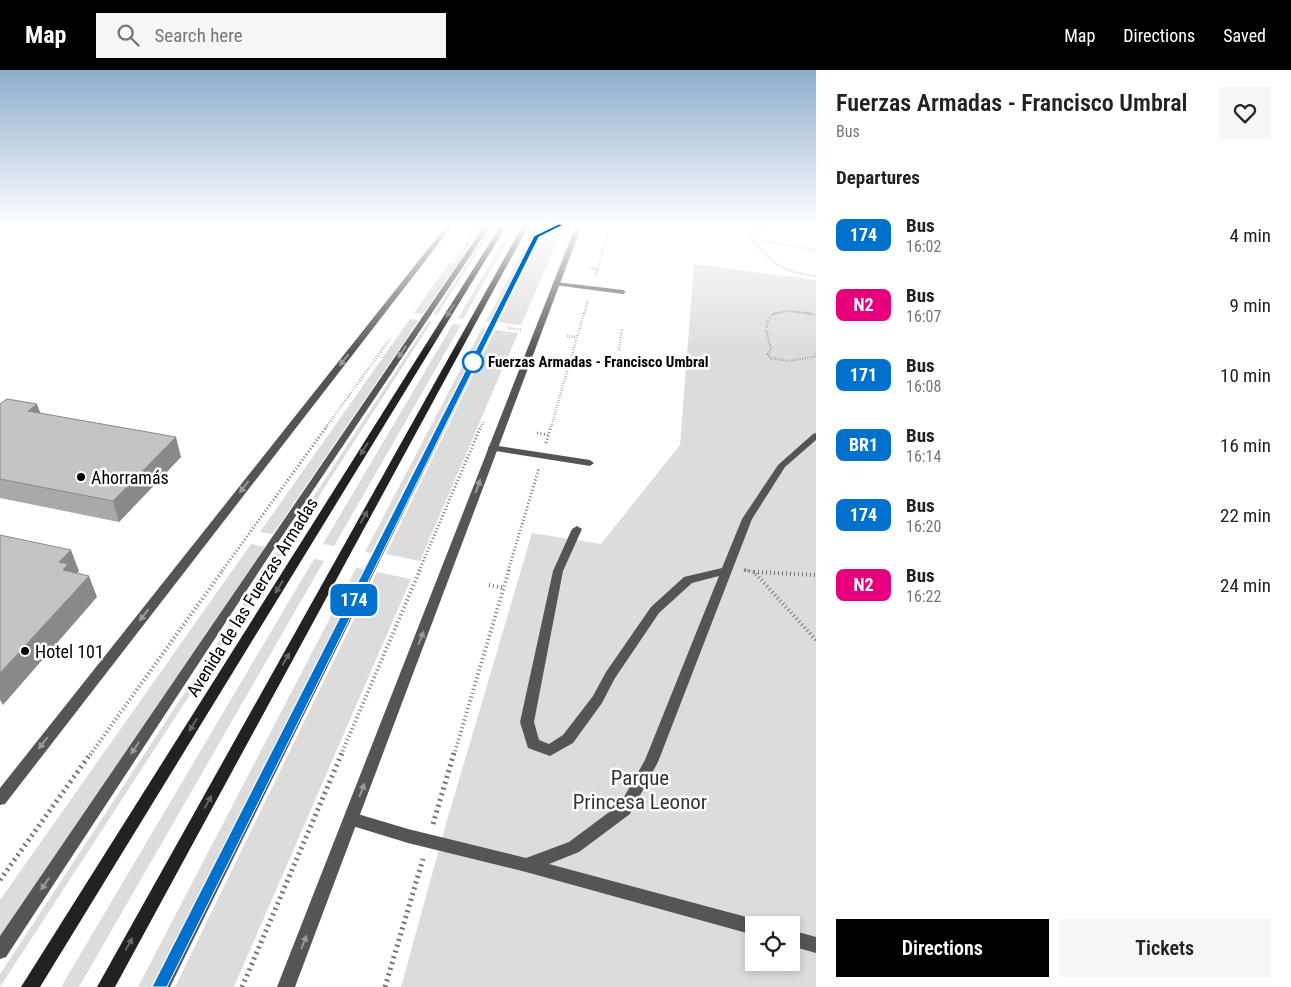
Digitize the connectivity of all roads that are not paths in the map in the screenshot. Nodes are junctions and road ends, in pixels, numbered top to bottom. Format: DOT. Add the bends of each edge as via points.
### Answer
graph roads {
  1 [pos="416,268"];
  2 [pos="459,268"];
  3 [pos="477,268"];
  4 [pos="502,268"];
  5 [pos="521,268"];
  6 [pos="562,268"];
  7 [pos="556,284"];
  8 [pos="624,292"];
  9 [pos="816,436"];
  10 [pos="492,448"];
  11 [pos="590,463"];
  12 [pos="577,529"];
  13 [pos="728,570"];
  14 [pos="0,798"];
  15 [pos="352,819"];
  16 [pos="526,865"];
  17 [pos="745,925"];
  18 [pos="800,941"];
  19 [pos="816,945"];
  20 [pos="0,951"];
  21 [pos="30,987"];
  22 [pos="106,987"];
  23 [pos="161,987"];
  24 [pos="286,987"];
  1 -- 14 [label="street, one-way"];
  2 -- 20 [label="street, Avenida de las Fuerzas Armadas, one-way"];
  3 -- 21 [label="street, Avenida de las Fuerzas Armadas, one-way"];
  22 -- 4 [label="street, one-way"];
  5 -- 23 [label="street"];
  6 -- 7 [label="street"];
  7 -- 8 [label="street"];
  7 -- 10 [label="street"];
  9 -- 13 [label="street" via="782,466 747,519"];
  10 -- 11 [label="street"];
  15 -- 10 [label="street, one-way"];
  12 -- 13 [label="street" via="558,571 527,722 533,744 550,750 568,739 598,699 610,675 654,610 688,580"];
  13 -- 16 [label="street" via="652,762 624,809 574,847"];
  15 -- 16 [label="street"];
  24 -- 15 [label="street, one-way"];
  16 -- 17 [label="street"];
  18 -- 19 [label="street"];
}
